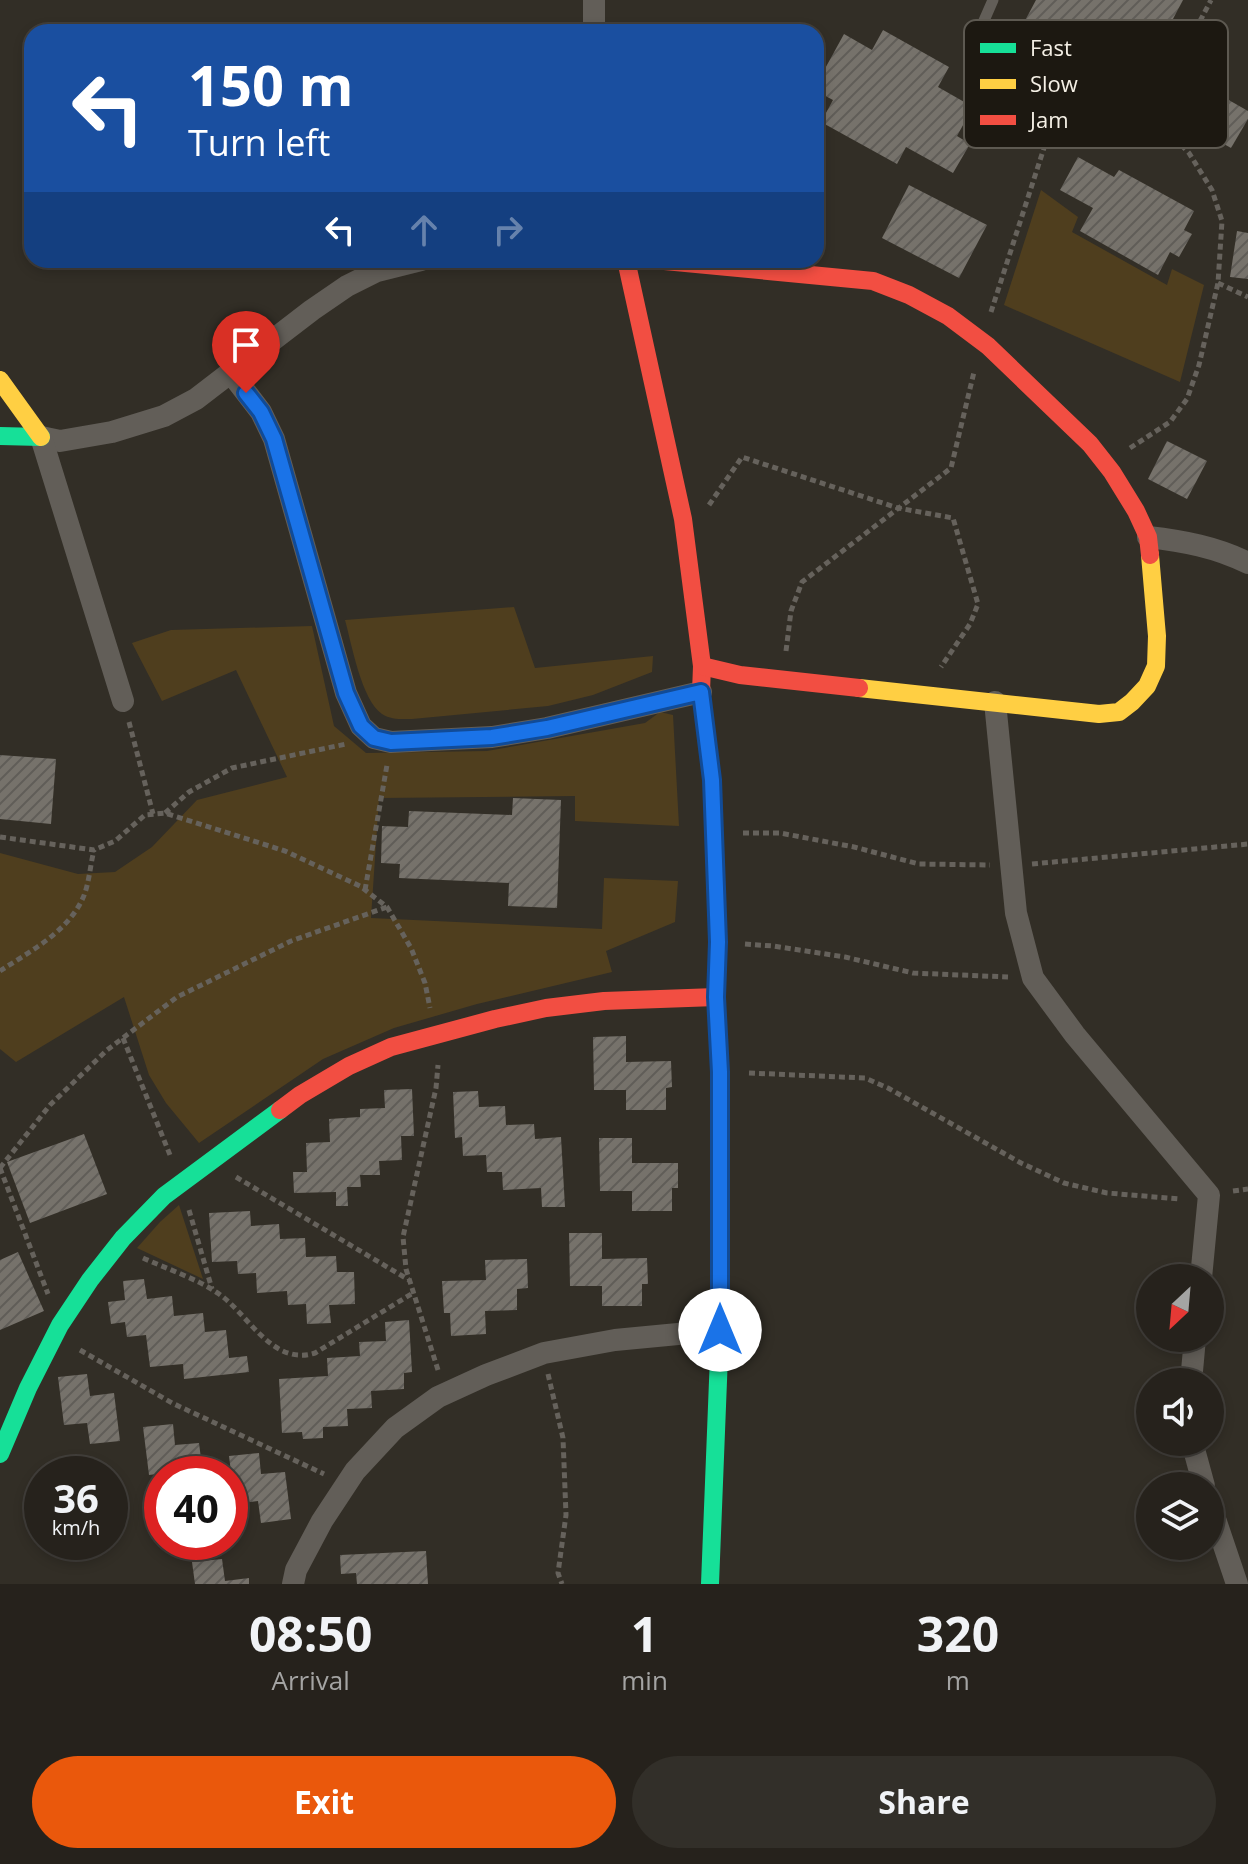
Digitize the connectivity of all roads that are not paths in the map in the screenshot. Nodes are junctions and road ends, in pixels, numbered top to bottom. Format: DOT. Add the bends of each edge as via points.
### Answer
graph roads {
  1 [pos="594,0"];
  2 [pos="993,0"];
  3 [pos="984,20"];
  4 [pos="594,24"];
  5 [pos="389,268"];
  6 [pos="628,268"];
  7 [pos="737,268"];
  8 [pos="231,373"];
  9 [pos="0,380"];
  10 [pos="0,436"];
  11 [pos="41,437"];
  12 [pos="1148,537"];
  13 [pos="1248,563"];
  14 [pos="702,666"];
  15 [pos="701,692"];
  16 [pos="123,701"];
  17 [pos="995,702"];
  18 [pos="716,997"];
  19 [pos="1202,1264"];
  20 [pos="720,1330"];
  21 [pos="0,1454"];
  22 [pos="1224,1545"];
  23 [pos="293,1584"];
  24 [pos="710,1584"];
  25 [pos="1237,1584"];
  1 -- 4 [label="street"];
  2 -- 3 [label="lane"];
  5 -- 8 [label="street" via="347,286"];
  6 -- 14 [label="street" via="683,519"];
  7 -- 12 [label="street" via="873,281 948,316 1090,444"];
  8 -- 11 [label="street" via="164,416 60,441"];
  8 -- 15 [label="street" via="274,439 346,693 361,726 383,740 492,737"];
  9 -- 11 [label="street"];
  10 -- 11 [label="street"];
  11 -- 16 [label="street"];
  12 -- 13 [label="street" via="1212,548"];
  12 -- 17 [label="street" via="1157,636 1156,666 1147,686 1119,712"];
  14 -- 15 [label="street"];
  14 -- 17 [label="street" via="740,675"];
  15 -- 18 [label="street" via="712,780"];
  17 -- 19 [label="street" via="1016,913 1033,978 1209,1195"];
  18 -- 20 [label="street"];
  18 -- 21 [label="street" via="546,1008 391,1047 300,1095 164,1196 117,1246 57,1330 13,1413"];
  20 -- 23 [label="street" via="544,1353 444,1394 395,1428 355,1471 316,1533"];
  20 -- 24 [label="street"];
  22 -- 25 [label="street"];
}
